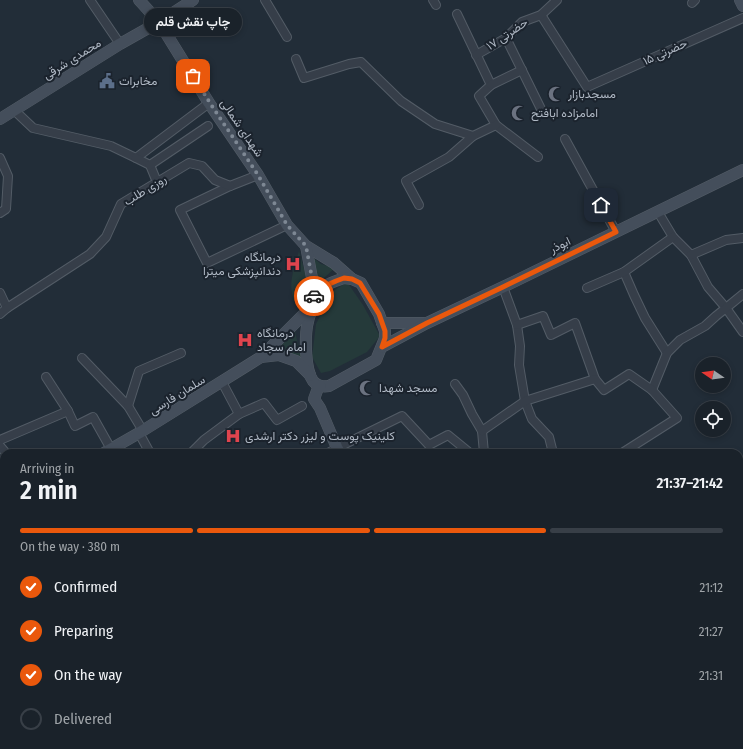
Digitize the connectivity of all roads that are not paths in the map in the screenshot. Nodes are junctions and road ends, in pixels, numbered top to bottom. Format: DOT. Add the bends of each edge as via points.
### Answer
graph roads {
  1 [pos="90,0"];
  2 [pos="140,0"];
  3 [pos="193,0"];
  4 [pos="265,0"];
  5 [pos="557,0"];
  6 [pos="740,0"];
  7 [pos="743,6"];
  8 [pos="457,14"];
  9 [pos="541,15"];
  10 [pos="743,18"];
  11 [pos="159,22"];
  12 [pos="287,37"];
  13 [pos="506,38"];
  14 [pos="120,44"];
  15 [pos="476,55"];
  16 [pos="296,59"];
  17 [pos="522,70"];
  18 [pos="491,85"];
  19 [pos="210,103"];
  20 [pos="541,108"];
  21 [pos="14,110"];
  22 [pos="0,119"];
  23 [pos="496,125"];
  24 [pos="208,126"];
  25 [pos="473,136"];
  26 [pos="565,139"];
  27 [pos="538,157"];
  28 [pos="0,158"];
  29 [pos="136,158"];
  30 [pos="150,165"];
  31 [pos="743,170"];
  32 [pos="258,175"];
  33 [pos="157,182"];
  34 [pos="230,186"];
  35 [pos="418,205"];
  36 [pos="658,212"];
  37 [pos="0,213"];
  38 [pos="287,225"];
  39 [pos="616,232"];
  40 [pos="673,237"];
  41 [pos="743,238"];
  42 [pos="306,246"];
  43 [pos="691,255"];
  44 [pos="624,272"];
  45 [pos="352,279"];
  46 [pos="503,287"];
  47 [pos="587,288"];
  48 [pos="0,293"];
  49 [pos="743,294"];
  50 [pos="7,308"];
  51 [pos="312,308"];
  52 [pos="726,308"];
  53 [pos="0,314"];
  54 [pos="382,323"];
  55 [pos="427,323"];
  56 [pos="517,325"];
  57 [pos="743,332"];
  58 [pos="382,347"];
  59 [pos="181,353"];
  60 [pos="667,353"];
  61 [pos="261,357"];
  62 [pos="82,358"];
  63 [pos="310,375"];
  64 [pos="46,377"];
  65 [pos="595,379"];
  66 [pos="222,382"];
  67 [pos="456,384"];
  68 [pos="320,386"];
  69 [pos="652,390"];
  70 [pos="525,401"];
  71 [pos="128,406"];
  72 [pos="302,406"];
  73 [pos="68,411"];
  74 [pos="239,414"];
  75 [pos="482,431"];
  76 [pos="141,432"];
  77 [pos="0,440"];
  78 [pos="107,449"];
  79 [pos="111,449"];
  80 [pos="148,449"];
  81 [pos="195,449"];
  82 [pos="334,449"];
  83 [pos="339,449"];
  84 [pos="465,449"];
  85 [pos="484,449"];
  86 [pos="552,449"];
  87 [pos="628,449"];
  1 -- 14 [label="street"];
  2 -- 11 [label="main road, شهدای شمالی"];
  3 -- 11 [label="main road, محمدی شرقی"];
  4 -- 12 [label="street"];
  5 -- 9 [label="street, حضرتی ۱۷"];
  6 -- 7 [label="main road"];
  8 -- 15 [label="street"];
  9 -- 10 [label="street, حضرتی ۱۵" via="587,87"];
  9 -- 13 [label="street, حضرتی ۱۷" via="522,22"];
  11 -- 14 [label="main road, محمدی شرقی"];
  11 -- 19 [label="main road, شهدای شمالی"];
  13 -- 15 [label="street, حضرتی ۱۷"];
  13 -- 17 [label="street"];
  14 -- 21 [label="main road, محمدی شرقی"];
  15 -- 18 [label="street"];
  16 -- 25 [label="street" via="304,78 361,62 401,101 435,124"];
  17 -- 18 [label="street"];
  17 -- 20 [label="street"];
  18 -- 23 [label="street" via="479,96"];
  19 -- 29 [label="street"];
  19 -- 32 [label="main road, شهدای شمالی"];
  21 -- 22 [label="main road, محمدی شرقی"];
  21 -- 29 [label="street" via="33,128 111,146"];
  23 -- 25 [label="street"];
  23 -- 27 [label="street"];
  24 -- 30 [label="street"];
  25 -- 35 [label="street" via="449,157 406,181"];
  26 -- 39 [label="street"];
  28 -- 37 [label="street" via="8,176 6,209"];
  29 -- 30 [label="street"];
  30 -- 33 [label="street"];
  31 -- 36 [label="main road, ابوذر"];
  32 -- 34 [label="street"];
  32 -- 38 [label="main road, شهدای شمالی"];
  33 -- 34 [label="street, روزی طلب" via="189,163 202,166 215,180"];
  33 -- 50 [label="street, روزی طلب" via="121,204 106,237 90,254"];
  34 -- 38 [label="street" via="180,210 207,263"];
  36 -- 39 [label="main road, ابوذر"];
  36 -- 40 [label="street"];
  38 -- 42 [label="main road, شهدای شمالی"];
  39 -- 46 [label="main road, ابوذر"];
  40 -- 43 [label="street"];
  40 -- 44 [label="street"];
  41 -- 43 [label="street" via="726,240"];
  42 -- 45 [label="main road" via="334,263"];
  42 -- 51 [label="main road" via="312,278"];
  43 -- 52 [label="street" via="708,287"];
  44 -- 47 [label="street"];
  44 -- 60 [label="street" via="645,318"];
  45 -- 51 [label="main road" via="344,278 327,285"];
  45 -- 54 [label="main road" via="360,283"];
  46 -- 55 [label="main road, ابوذر"];
  46 -- 56 [label="street"];
  48 -- 50 [label="street"];
  49 -- 52 [label="street"];
  50 -- 53 [label="street, روزی طلب"];
  51 -- 61 [label="main road, سلمان فارسی"];
  51 -- 63 [label="main road" via="306,340"];
  52 -- 57 [label="street"];
  52 -- 60 [label="street" via="705,326 680,340"];
  54 -- 55 [label="main road, ابوذر"];
  54 -- 58 [label="main road" via="385,338"];
  55 -- 58 [label="main road"];
  56 -- 65 [label="street" via="543,316 551,335 575,323"];
  56 -- 70 [label="street" via="519,365"];
  58 -- 68 [label="main road" via="376,360 329,386"];
  59 -- 71 [label="street" via="139,371"];
  60 -- 69 [label="street"];
  61 -- 63 [label="main road, سلمان فارسی" via="279,355 296,361"];
  61 -- 66 [label="main road, سلمان فارسی"];
  62 -- 71 [label="street"];
  63 -- 68 [label="main road" via="313,382"];
  64 -- 73 [label="street"];
  65 -- 69 [label="street" via="604,390 630,374"];
  65 -- 70 [label="street"];
  66 -- 74 [label="street"];
  66 -- 76 [label="main road, سلمان فارسی"];
  67 -- 75 [label="street"];
  68 -- 82 [label="main road" via="314,399 320,408"];
  69 -- 87 [label="street" via="677,418"];
  70 -- 75 [label="street"];
  70 -- 86 [label="street" via="532,419 549,437"];
  71 -- 76 [label="street"];
  72 -- 74 [label="street" via="277,420 264,402"];
  73 -- 77 [label="street"];
  73 -- 78 [label="street" via="75,426 93,417"];
  74 -- 81 [label="street"];
  75 -- 85 [label="street"];
  76 -- 79 [label="main road, سلمان فارسی"];
  76 -- 80 [label="street"];
  83 -- 84 [label="street" via="402,416 429,445 448,435"];
}
